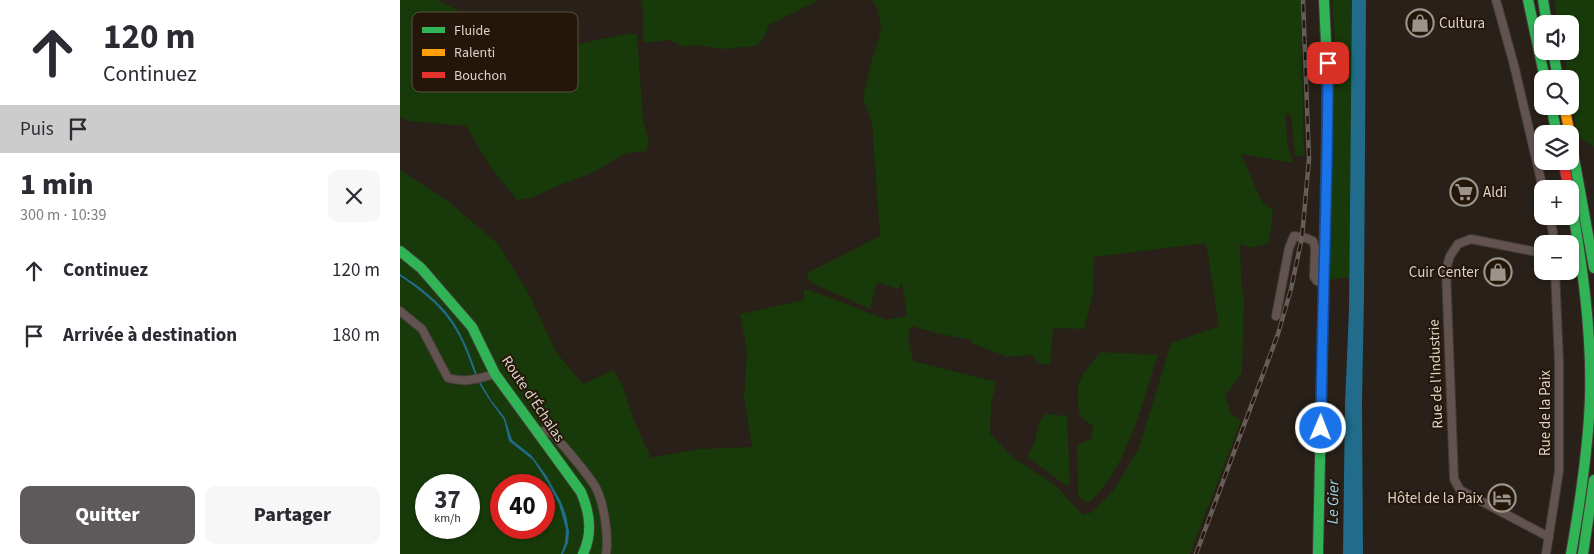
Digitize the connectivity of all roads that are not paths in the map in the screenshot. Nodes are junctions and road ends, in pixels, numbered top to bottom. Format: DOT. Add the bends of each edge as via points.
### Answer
graph roads {
  1 [pos="1324,0"];
  2 [pos="1496,0"];
  3 [pos="1528,0"];
  4 [pos="1543,0"];
  5 [pos="1546,15"];
  6 [pos="1543,70"];
  7 [pos="1576,170"];
  8 [pos="1541,180"];
  9 [pos="1575,225"];
  10 [pos="400,251"];
  11 [pos="1534,252"];
  12 [pos="1594,268"];
  13 [pos="1555,280"];
  14 [pos="1323,282"];
  15 [pos="400,311"];
  16 [pos="1276,316"];
  17 [pos="495,374"];
  18 [pos="537,433"];
  19 [pos="1594,480"];
  20 [pos="1549,537"];
  21 [pos="583,554"];
  22 [pos="606,554"];
  23 [pos="1318,554"];
  24 [pos="1546,554"];
  25 [pos="1571,554"];
  26 [pos="1583,554"];
  1 -- 14 [label="main road" via="1328,153"];
  2 -- 8 [label="street"];
  3 -- 6 [label="main road"];
  4 -- 5 [label="main road"];
  7 -- 12 [label="main road"];
  9 -- 25 [label="main road" via="1588,321 1590,378 1587,444"];
  10 -- 17 [label="main road, Route d'Échalas" via="432,279 472,327"];
  11 -- 20 [label="street, Rue de l'Industrie" via="1471,240 1458,244 1450,256 1446,270 1454,479 1460,490"];
  13 -- 20 [label="street, Rue de la Paix" via="1559,471"];
  14 -- 16 [label="street" via="1314,277 1313,241 1294,236"];
  14 -- 23 [label="main road"];
  15 -- 17 [label="street" via="422,329 448,378 476,380"];
  17 -- 18 [label="main road, Route d'Échalas"];
  18 -- 21 [label="main road, Route d'Échalas" via="585,501 590,531"];
  18 -- 22 [label="street" via="543,430 554,435 595,487 607,536"];
  19 -- 26 [label="main road"];
  20 -- 24 [label="street, Rue de la Paix"];
}
